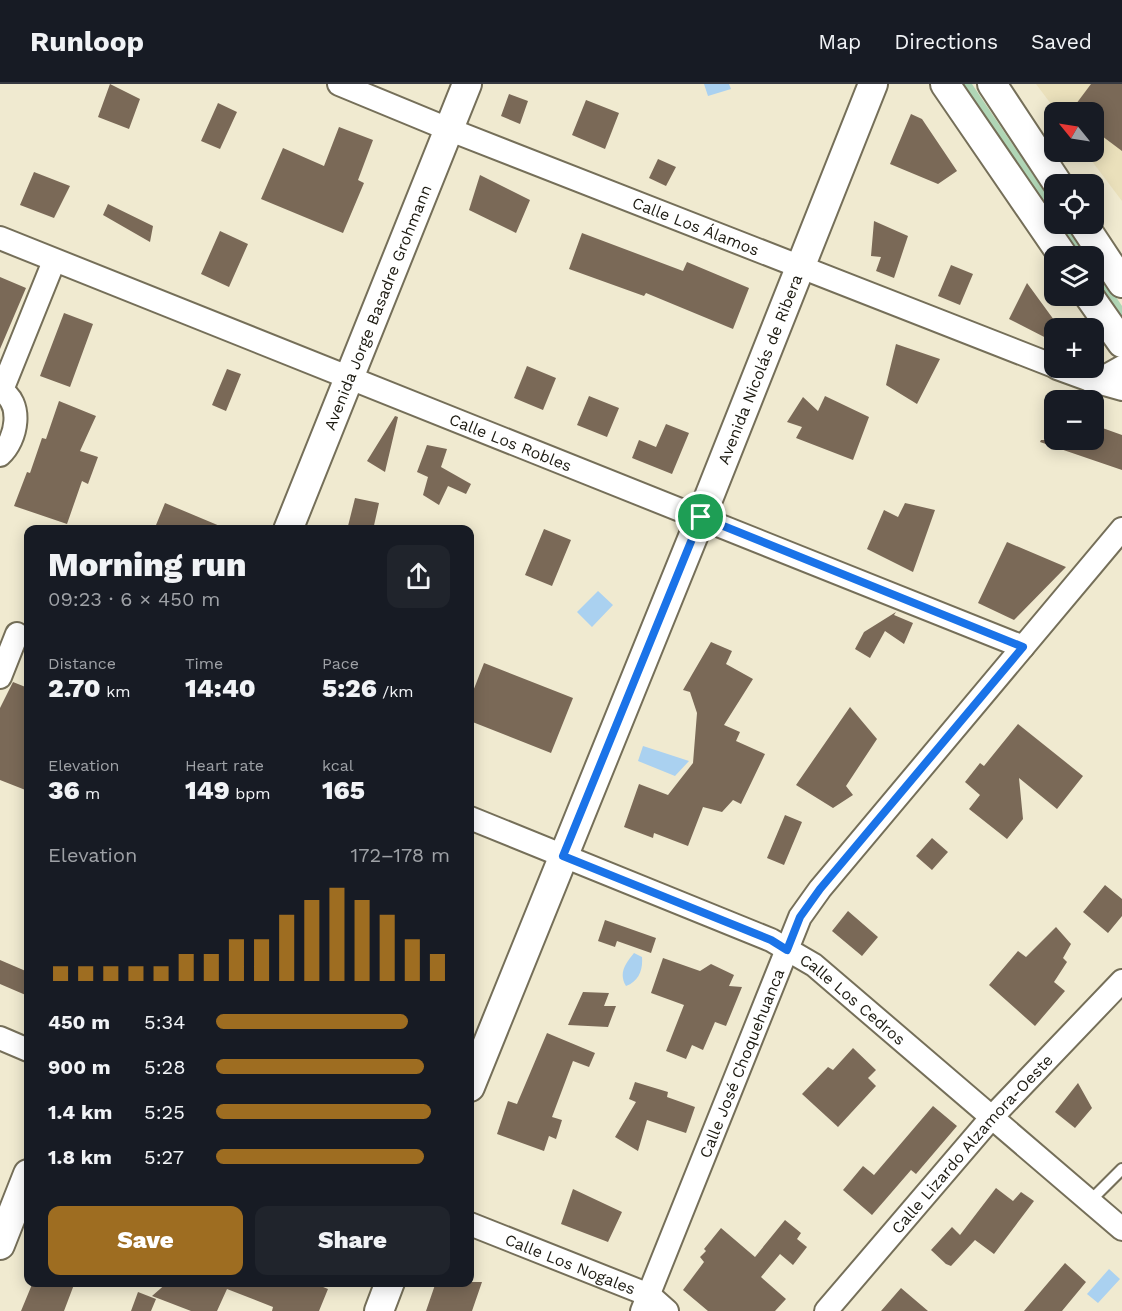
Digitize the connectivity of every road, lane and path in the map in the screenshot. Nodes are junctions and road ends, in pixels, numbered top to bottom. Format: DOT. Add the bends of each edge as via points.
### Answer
graph roads {
  1 [pos="339,84"];
  2 [pos="467,84"];
  3 [pos="873,84"];
  4 [pos="945,84"];
  5 [pos="992,84"];
  6 [pos="448,129"];
  7 [pos="1051,174"];
  8 [pos="1090,234"];
  9 [pos="0,238"];
  10 [pos="1056,246"];
  11 [pos="54,261"];
  12 [pos="800,268"];
  13 [pos="1122,283"];
  14 [pos="1096,306"];
  15 [pos="1122,343"];
  16 [pos="1044,362"];
  17 [pos="1122,367"];
  18 [pos="349,377"];
  19 [pos="1085,378"];
  20 [pos="1090,380"];
  21 [pos="1122,389"];
  22 [pos="1,390"];
  23 [pos="0,455"];
  24 [pos="701,517"];
  25 [pos="290,525"];
  26 [pos="1122,529"];
  27 [pos="15,633"];
  28 [pos="1023,647"];
  29 [pos="0,677"];
  30 [pos="474,820"];
  31 [pos="563,856"];
  32 [pos="787,950"];
  33 [pos="1122,981"];
  34 [pos="0,1038"];
  35 [pos="24,1048"];
  36 [pos="474,1076"];
  37 [pos="992,1117"];
  38 [pos="1122,1169"];
  39 [pos="24,1184"];
  40 [pos="1090,1201"];
  41 [pos="474,1226"];
  42 [pos="1122,1229"];
  43 [pos="0,1245"];
  44 [pos="388,1287"];
  45 [pos="646,1303"];
  46 [pos="379,1311"];
  47 [pos="667,1311"];
  48 [pos="826,1311"];
  1 -- 6 [label="street, Calle Los Álamos"];
  2 -- 6 [label="street, Avenida Jorge Basadre Grohmann"];
  3 -- 12 [label="street, Avenida Nicolás de Ribera"];
  4 -- 10 [label="street"];
  5 -- 7 [label="street"];
  6 -- 12 [label="street, Calle Los Álamos"];
  6 -- 18 [label="street, Avenida Jorge Basadre Grohmann"];
  8 -- 13 [label="street"];
  9 -- 11 [label="street, Calle Los Robles"];
  11 -- 18 [label="street, Calle Los Robles"];
  11 -- 22 [label="street"];
  12 -- 16 [label="street, Calle Los Álamos"];
  12 -- 24 [label="street, Avenida Nicolás de Ribera"];
  14 -- 15 [label="street"];
  17 -- 20 [label="street"];
  18 -- 24 [label="street, Calle Los Robles"];
  18 -- 25 [label="street, Avenida Jorge Basadre Grohmann"];
  19 -- 20 [label="street, Calle Los Álamos"];
  20 -- 21 [label="street, Calle Los Álamos"];
  22 -- 23 [label="street" via="14,409 16,423 13,438"];
  24 -- 28 [label="street, Calle Los Robles"];
  24 -- 31 [label="street, Avenida Nicolás de Ribera"];
  26 -- 28 [label="street, Calle José Choquehuanca"];
  27 -- 29 [label="street"];
  28 -- 32 [label="street, Calle José Choquehuanca" via="820,889 800,917"];
  30 -- 31 [label="street, Calle Los Cedros"];
  31 -- 32 [label="street, Calle Los Cedros" via="771,940"];
  31 -- 36 [label="street, Avenida Nicolás de Ribera"];
  32 -- 37 [label="street, Calle Los Cedros" via="814,965"];
  32 -- 45 [label="street, Calle José Choquehuanca"];
  33 -- 37 [label="street, Calle Lizardo Alzamora-Oeste"];
  34 -- 35 [label="street"];
  37 -- 40 [label="street, Calle Los Cedros"];
  37 -- 48 [label="street, Calle Lizardo Alzamora-Oeste"];
  38 -- 40 [label="lane"];
  39 -- 43 [label="street"];
  40 -- 42 [label="street, Calle Los Cedros"];
  41 -- 45 [label="street, Calle Los Nogales"];
  44 -- 46 [label="street"];
  45 -- 47 [label="street, Calle Los Nogales"];
}
